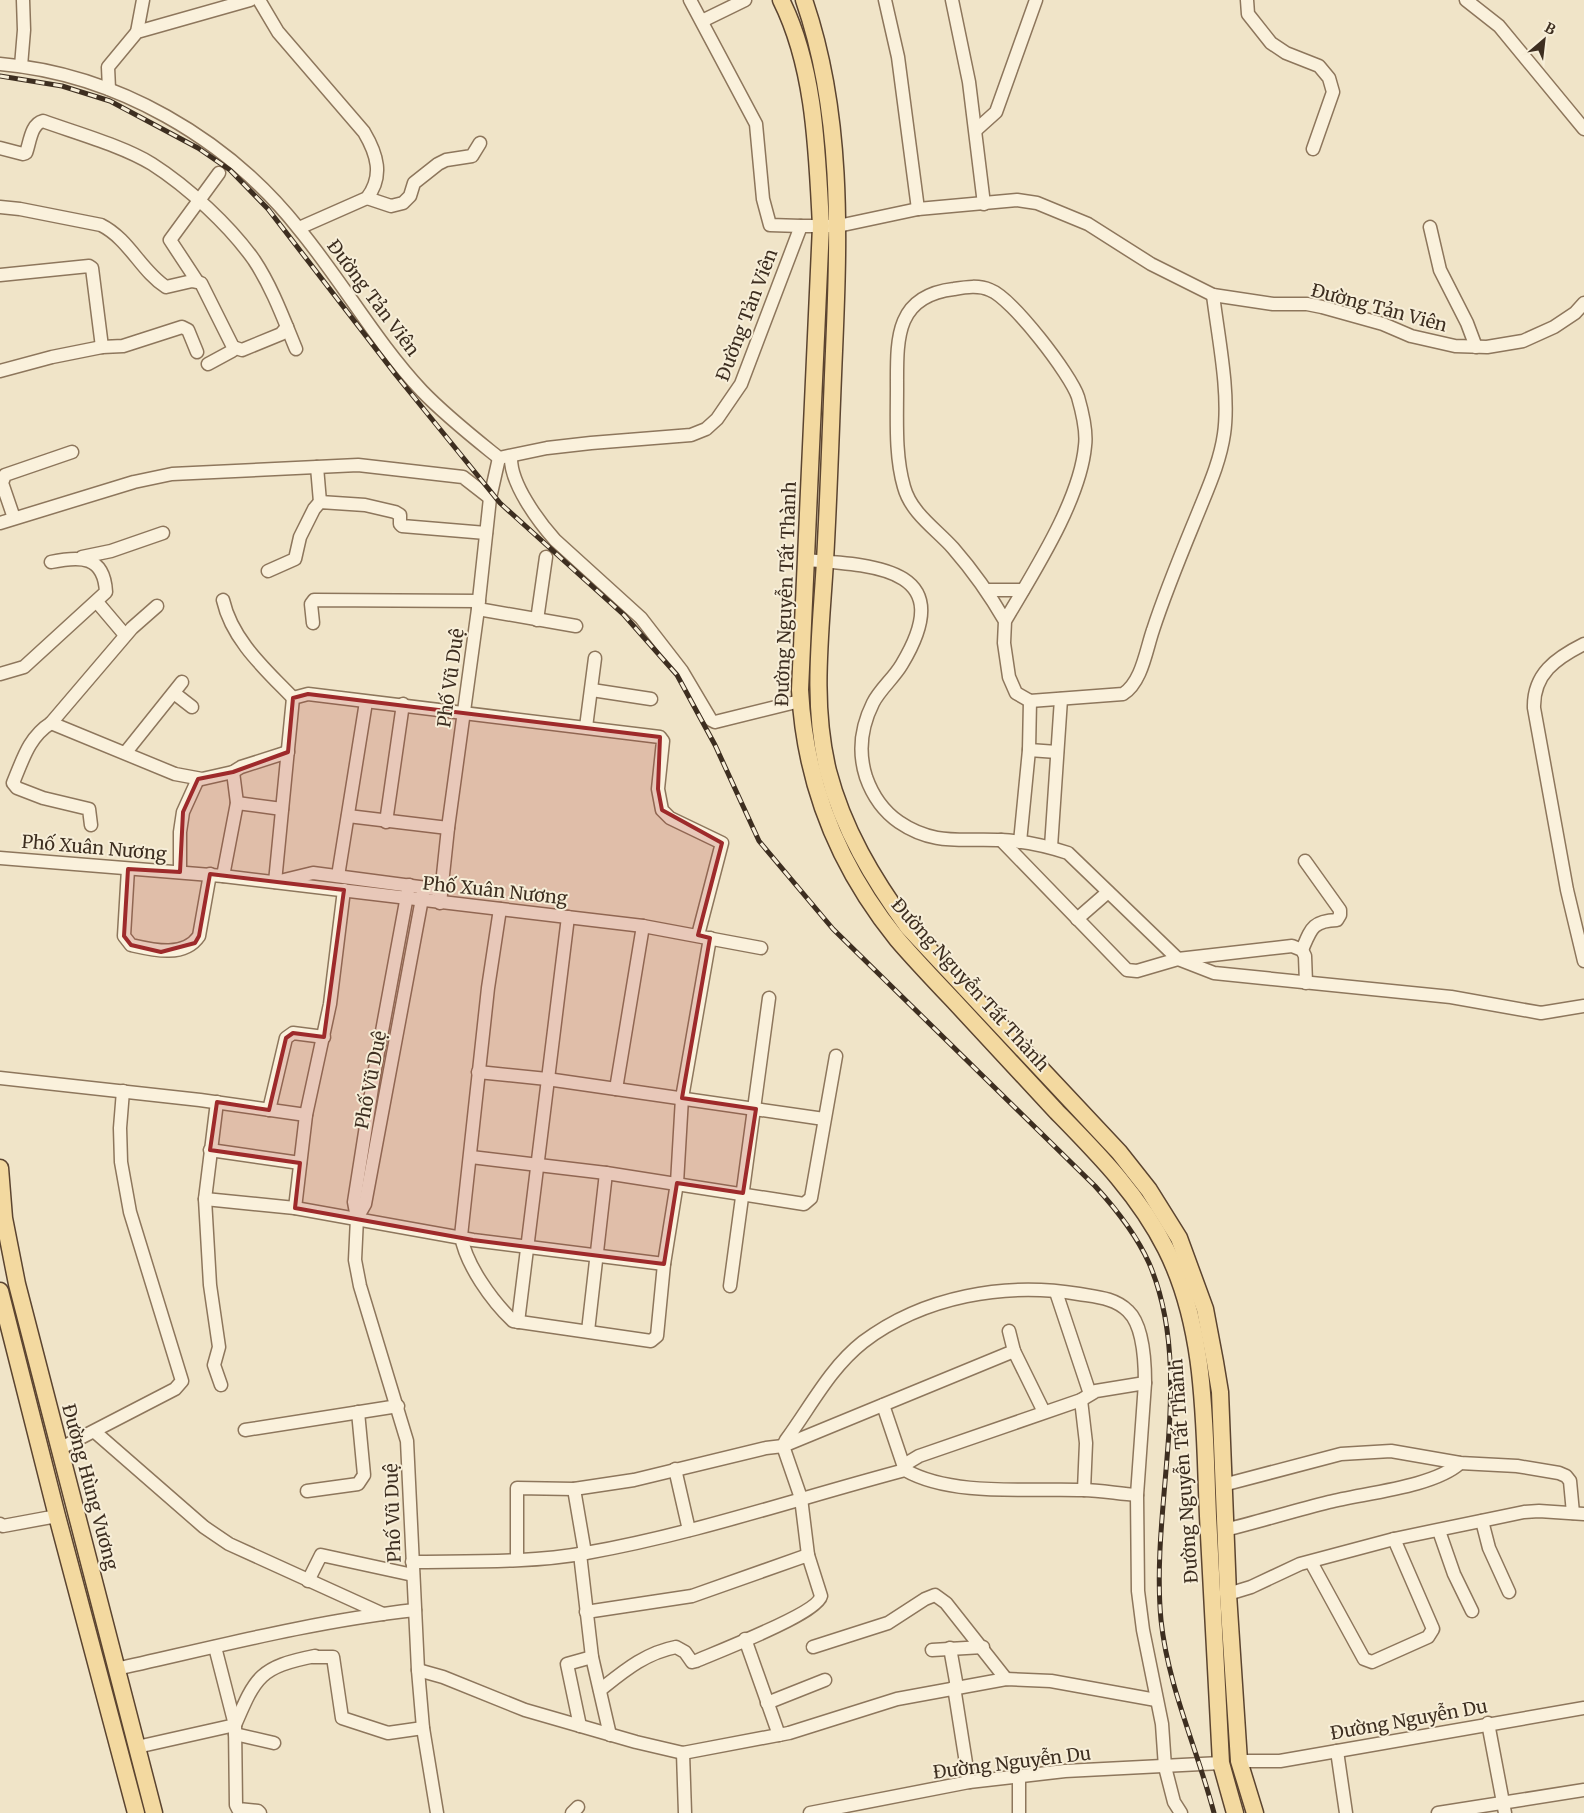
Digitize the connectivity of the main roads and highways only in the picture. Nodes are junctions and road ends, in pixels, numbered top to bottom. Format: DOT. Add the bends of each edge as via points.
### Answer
graph roads {
  1 [pos="781,0"];
  2 [pos="804,0"];
  3 [pos="886,898"];
  4 [pos="871,904"];
  5 [pos="0,1168"];
  6 [pos="0,1291"];
  7 [pos="59,1523"];
  8 [pos="79,1526"];
  9 [pos="1220,1595"];
  10 [pos="136,1813"];
  11 [pos="154,1813"];
  12 [pos="1235,1813"];
  13 [pos="1255,1813"];
  1 -- 4 [label="main road, Đường Nguyễn Tất Thành" via="806,75 818,165 821,226 800,701 802,725 811,774 822,809 837,845"];
  2 -- 3 [label="main road, Đường Nguyễn Tất Thành" via="825,81 836,164 838,226 818,670 821,734 838,807"];
  3 -- 4 [label="main road"];
  3 -- 9 [label="main road, Đường Nguyễn Tất Thành" via="930,951 1120,1152 1179,1238 1197,1285 1220,1392 1225,1530"];
  4 -- 9 [label="main road, Đường Nguyễn Tất Thành" via="898,940 1106,1162 1136,1199 1166,1249 1188,1312 1201,1383"];
  5 -- 8 [label="main road, Đường Hùng Vương" via="4,1218 17,1284"];
  6 -- 7 [label="main road"];
  7 -- 8 [label="main road"];
  7 -- 10 [label="main road"];
  8 -- 11 [label="main road, Đường Hùng Vương"];
  9 -- 12 [label="main road, Đường Nguyễn Tất Thành" via="1221,1763"];
  9 -- 13 [label="main road, Đường Nguyễn Tất Thành" via="1239,1761"];
}
